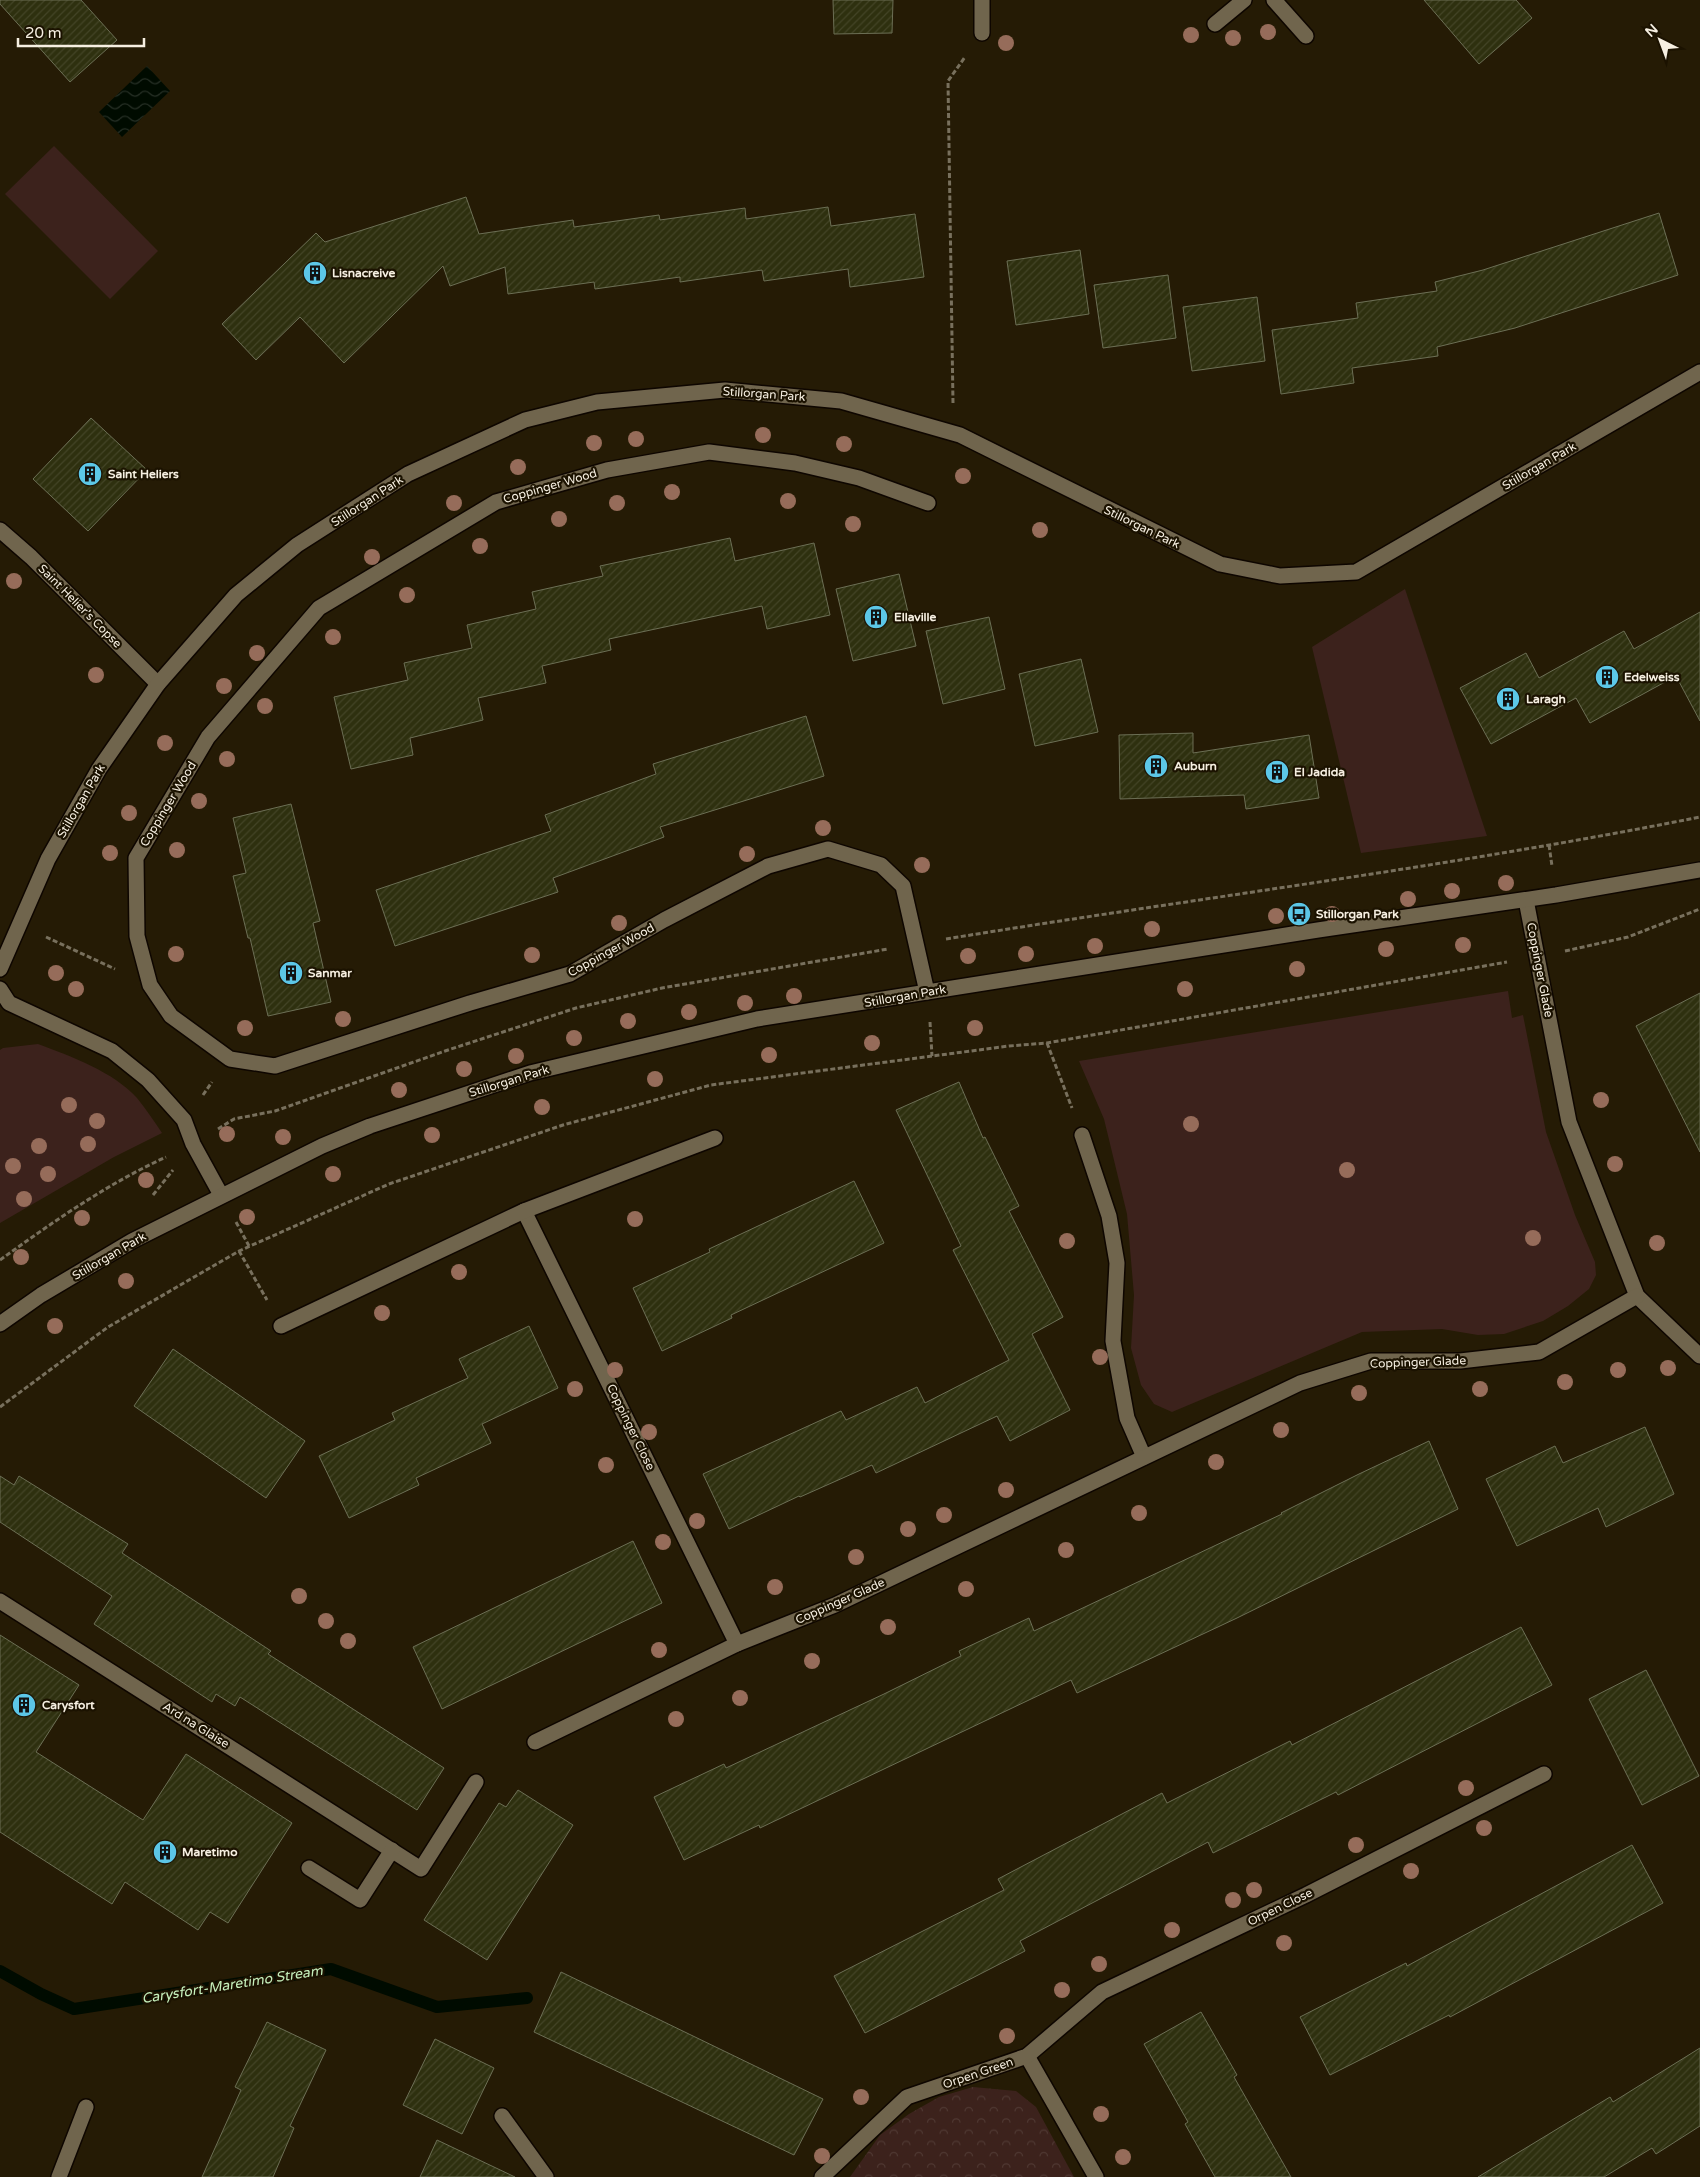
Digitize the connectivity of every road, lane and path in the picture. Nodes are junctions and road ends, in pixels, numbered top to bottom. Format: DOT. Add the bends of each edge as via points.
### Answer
graph roads {
  1 [pos="982,0"];
  2 [pos="1244,0"];
  3 [pos="1274,0"];
  4 [pos="1215,24"];
  5 [pos="982,33"];
  6 [pos="1306,36"];
  7 [pos="1700,372"];
  8 [pos="960,435"];
  9 [pos="928,503"];
  10 [pos="0,530"];
  11 [pos="158,684"];
  12 [pos="1700,870"];
  13 [pos="1526,900"];
  14 [pos="1700,909"];
  15 [pos="20,925"];
  16 [pos="1537,956"];
  17 [pos="0,969"];
  18 [pos="150,985"];
  19 [pos="0,989"];
  20 [pos="927,992"];
  21 [pos="5,1004"];
  22 [pos="1047,1043"];
  23 [pos="230,1059"];
  24 [pos="184,1120"];
  25 [pos="1082,1135"];
  26 [pos="714,1138"];
  27 [pos="193,1144"];
  28 [pos="222,1195"];
  29 [pos="524,1211"];
  30 [pos="239,1251"];
  31 [pos="0,1260"];
  32 [pos="1637,1296"];
  33 [pos="0,1324"];
  34 [pos="281,1326"];
  35 [pos="1700,1356"];
  36 [pos="0,1407"];
  37 [pos="1144,1457"];
  38 [pos="0,1601"];
  39 [pos="737,1644"];
  40 [pos="535,1742"];
  41 [pos="1544,1774"];
  42 [pos="476,1782"];
  43 [pos="392,1850"];
  44 [pos="309,1868"];
  45 [pos="1027,2056"];
  46 [pos="86,2108"];
  47 [pos="502,2116"];
  48 [pos="58,2177"];
  49 [pos="546,2177"];
  50 [pos="822,2177"];
  51 [pos="1096,2177"];
  1 -- 5 [label="street"];
  2 -- 4 [label="street"];
  3 -- 6 [label="street"];
  5 -- 8 [label="path" via="948,81 952,397"];
  7 -- 8 [label="street, Stillorgan Park" via="1356,572 1280,576 1220,564"];
  8 -- 11 [label="street, Stillorgan Park" via="841,401 725,390 597,402 525,420 408,474 297,545 236,595"];
  9 -- 18 [label="street, Coppinger Wood" via="858,478 795,463 709,452 607,470 496,502 320,608 208,737 136,858 137,936"];
  10 -- 11 [label="street, Saint Helier's Copse" via="32,557"];
  11 -- 15 [label="street, Stillorgan Park" via="95,777 48,859"];
  12 -- 13 [label="street, Stillorgan Park"];
  13 -- 16 [label="street, Coppinger Glade"];
  13 -- 20 [label="street, Stillorgan Park"];
  14 -- 16 [label="path" via="1620,940"];
  15 -- 17 [label="street, Stillorgan Park"];
  15 -- 18 [label="path"];
  16 -- 22 [label="path"];
  16 -- 32 [label="street, Coppinger Glade" via="1569,1122"];
  18 -- 23 [label="street, Coppinger Wood" via="171,1016"];
  19 -- 21 [label="street"];
  20 -- 23 [label="street, Coppinger Wood" via="903,886 881,865 828,849 768,866 570,974 275,1066"];
  20 -- 28 [label="street, Stillorgan Park" via="757,1019 530,1073 370,1126"];
  21 -- 24 [label="street" via="112,1051 148,1080"];
  22 -- 25 [label="path"];
  22 -- 30 [label="path" via="711,1085 562,1125 389,1184"];
  23 -- 24 [label="path"];
  24 -- 27 [label="street"];
  25 -- 37 [label="street" via="1109,1216 1117,1263 1113,1340 1127,1418"];
  26 -- 29 [label="street"];
  27 -- 28 [label="street"];
  27 -- 31 [label="path" via="113,1184"];
  28 -- 33 [label="street, Stillorgan Park" via="132,1241 41,1295"];
  29 -- 34 [label="street"];
  29 -- 39 [label="street, Coppinger Close"];
  30 -- 34 [label="path"];
  30 -- 36 [label="path" via="108,1327"];
  32 -- 35 [label="street, Coppinger Glade"];
  32 -- 37 [label="street, Coppinger Glade" via="1539,1352 1460,1361 1371,1361 1300,1383"];
  37 -- 39 [label="street, Coppinger Glade" via="835,1605"];
  38 -- 43 [label="street, Ard na Glaise"];
  39 -- 40 [label="street, Coppinger Glade"];
  41 -- 45 [label="street, Orpen Close" via="1306,1895 1102,1992"];
  42 -- 43 [label="street, Ard na Glaise" via="421,1869"];
  43 -- 44 [label="street" via="360,1900"];
  45 -- 50 [label="street, Orpen Green" via="907,2097"];
  45 -- 51 [label="street, Orpen Green"];
  46 -- 48 [label="street"];
  47 -- 49 [label="street"];
}
